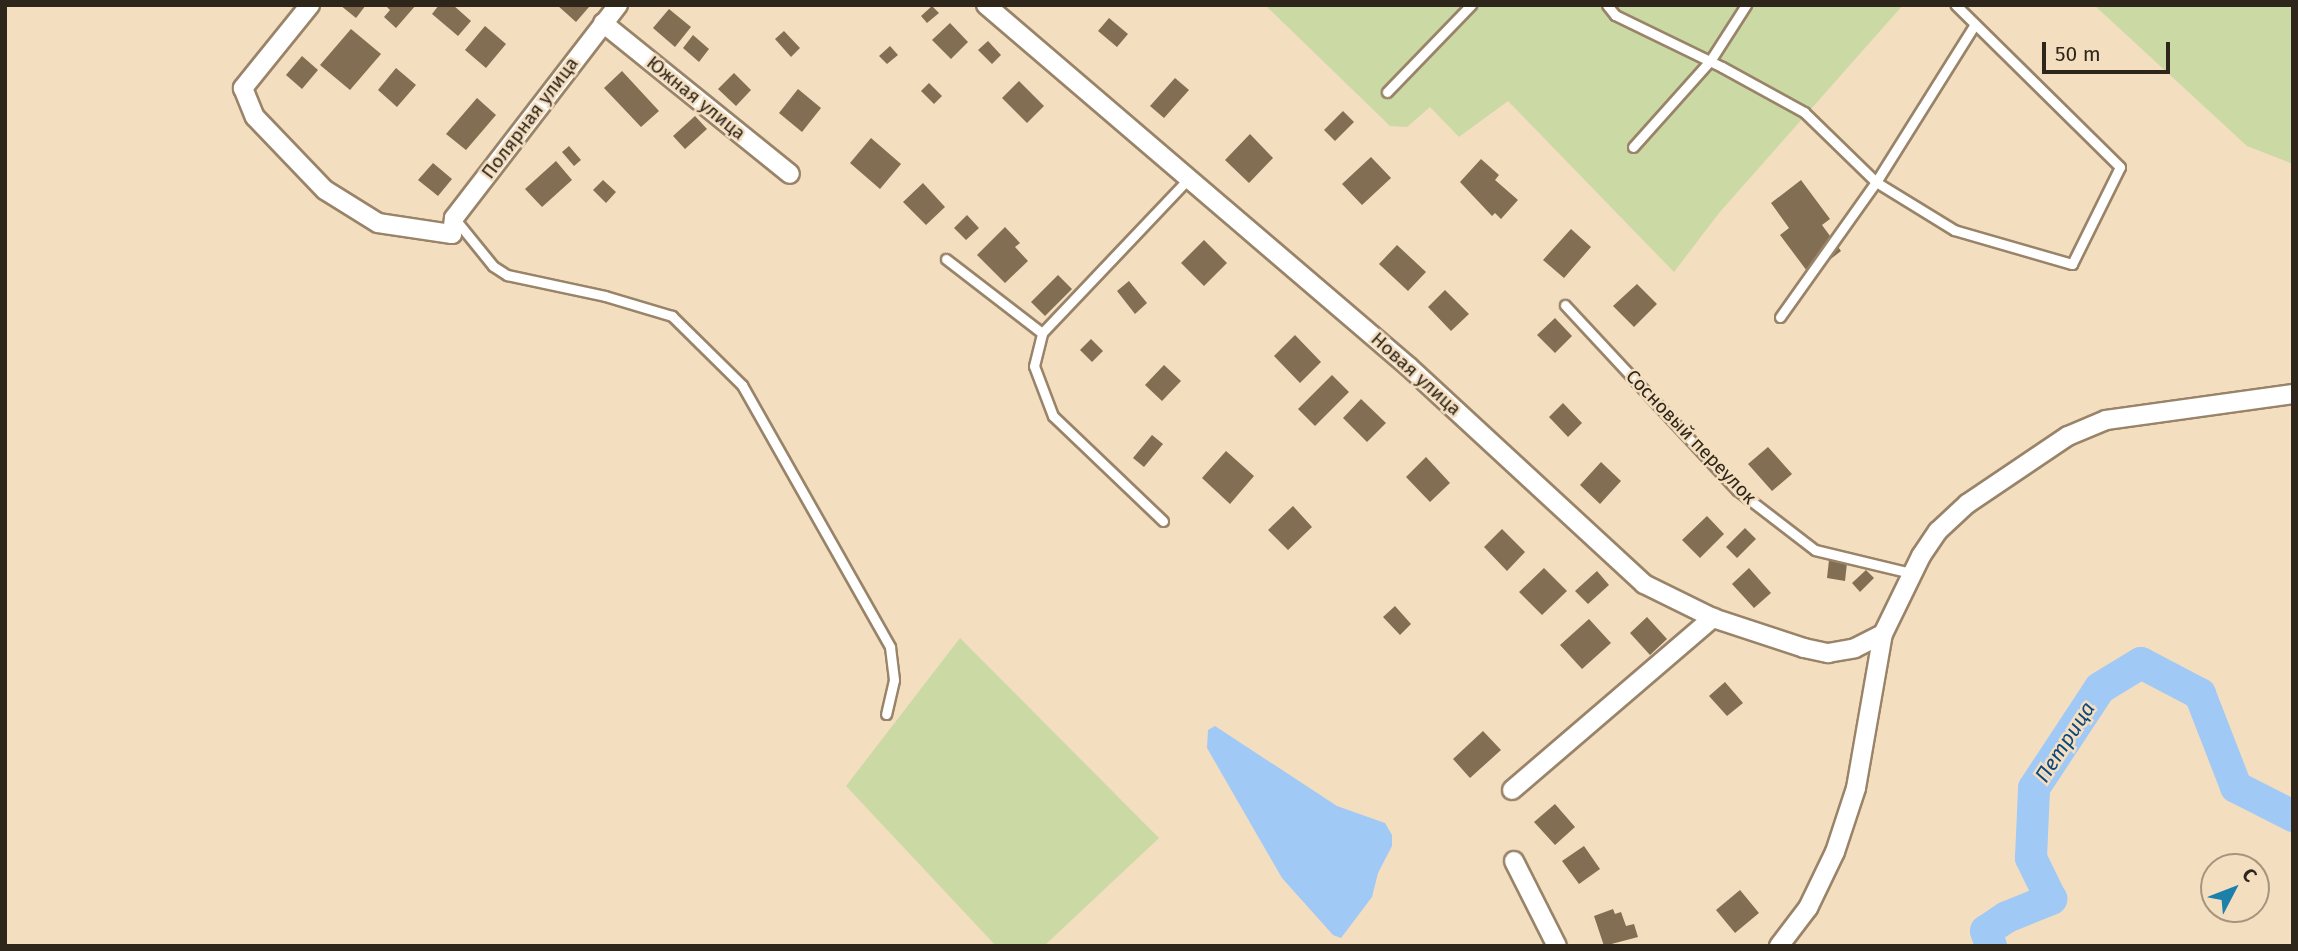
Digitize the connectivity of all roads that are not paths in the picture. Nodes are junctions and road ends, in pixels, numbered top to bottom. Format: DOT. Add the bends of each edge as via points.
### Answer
graph roads {
  1 [pos="310,5"];
  2 [pos="618,5"];
  3 [pos="986,5"];
  4 [pos="1471,5"];
  5 [pos="1607,5"];
  6 [pos="1746,5"];
  7 [pos="1956,5"];
  8 [pos="603,23"];
  9 [pos="1975,24"];
  10 [pos="1710,61"];
  11 [pos="1387,92"];
  12 [pos="1633,147"];
  13 [pos="790,174"];
  14 [pos="1190,177"];
  15 [pos="1876,182"];
  16 [pos="453,226"];
  17 [pos="946,259"];
  18 [pos="1565,305"];
  19 [pos="1780,317"];
  20 [pos="1042,333"];
  21 [pos="2293,394"];
  22 [pos="1163,521"];
  23 [pos="1911,573"];
  24 [pos="1713,618"];
  25 [pos="1883,634"];
  26 [pos="886,714"];
  27 [pos="1512,790"];
  28 [pos="1514,861"];
  29 [pos="1557,946"];
  30 [pos="1779,946"];
  1 -- 16 [label="street" via="243,88 255,117 325,190 378,223"];
  2 -- 8 [label="street, Полярная улица"];
  3 -- 14 [label="street, Новая улица"];
  4 -- 11 [label="lane"];
  5 -- 10 [label="lane" via="1615,15"];
  6 -- 10 [label="lane"];
  7 -- 9 [label="lane"];
  8 -- 13 [label="street, Южная улица"];
  8 -- 16 [label="street, Полярная улица"];
  9 -- 15 [label="lane"];
  9 -- 15 [label="lane" via="2120,167 2072,264 1954,230"];
  10 -- 12 [label="lane"];
  10 -- 15 [label="lane" via="1804,112"];
  14 -- 20 [label="lane"];
  14 -- 24 [label="street, Новая улица" via="1409,367 1621,566 1644,584"];
  15 -- 19 [label="lane"];
  16 -- 26 [label="lane" via="507,275 672,316 741,385 890,647 894,680"];
  17 -- 20 [label="lane"];
  18 -- 23 [label="lane, Сосновый переулок" via="1756,505 1815,550"];
  20 -- 22 [label="lane" via="1034,366 1053,416"];
  21 -- 23 [label="street" via="2119,417 2068,436 1967,504 1938,531"];
  23 -- 25 [label="street"];
  24 -- 25 [label="street, Новая улица" via="1828,653 1855,648"];
  24 -- 27 [label="street"];
  25 -- 30 [label="street" via="1856,788 1835,852 1808,908"];
  28 -- 29 [label="street"];
}
